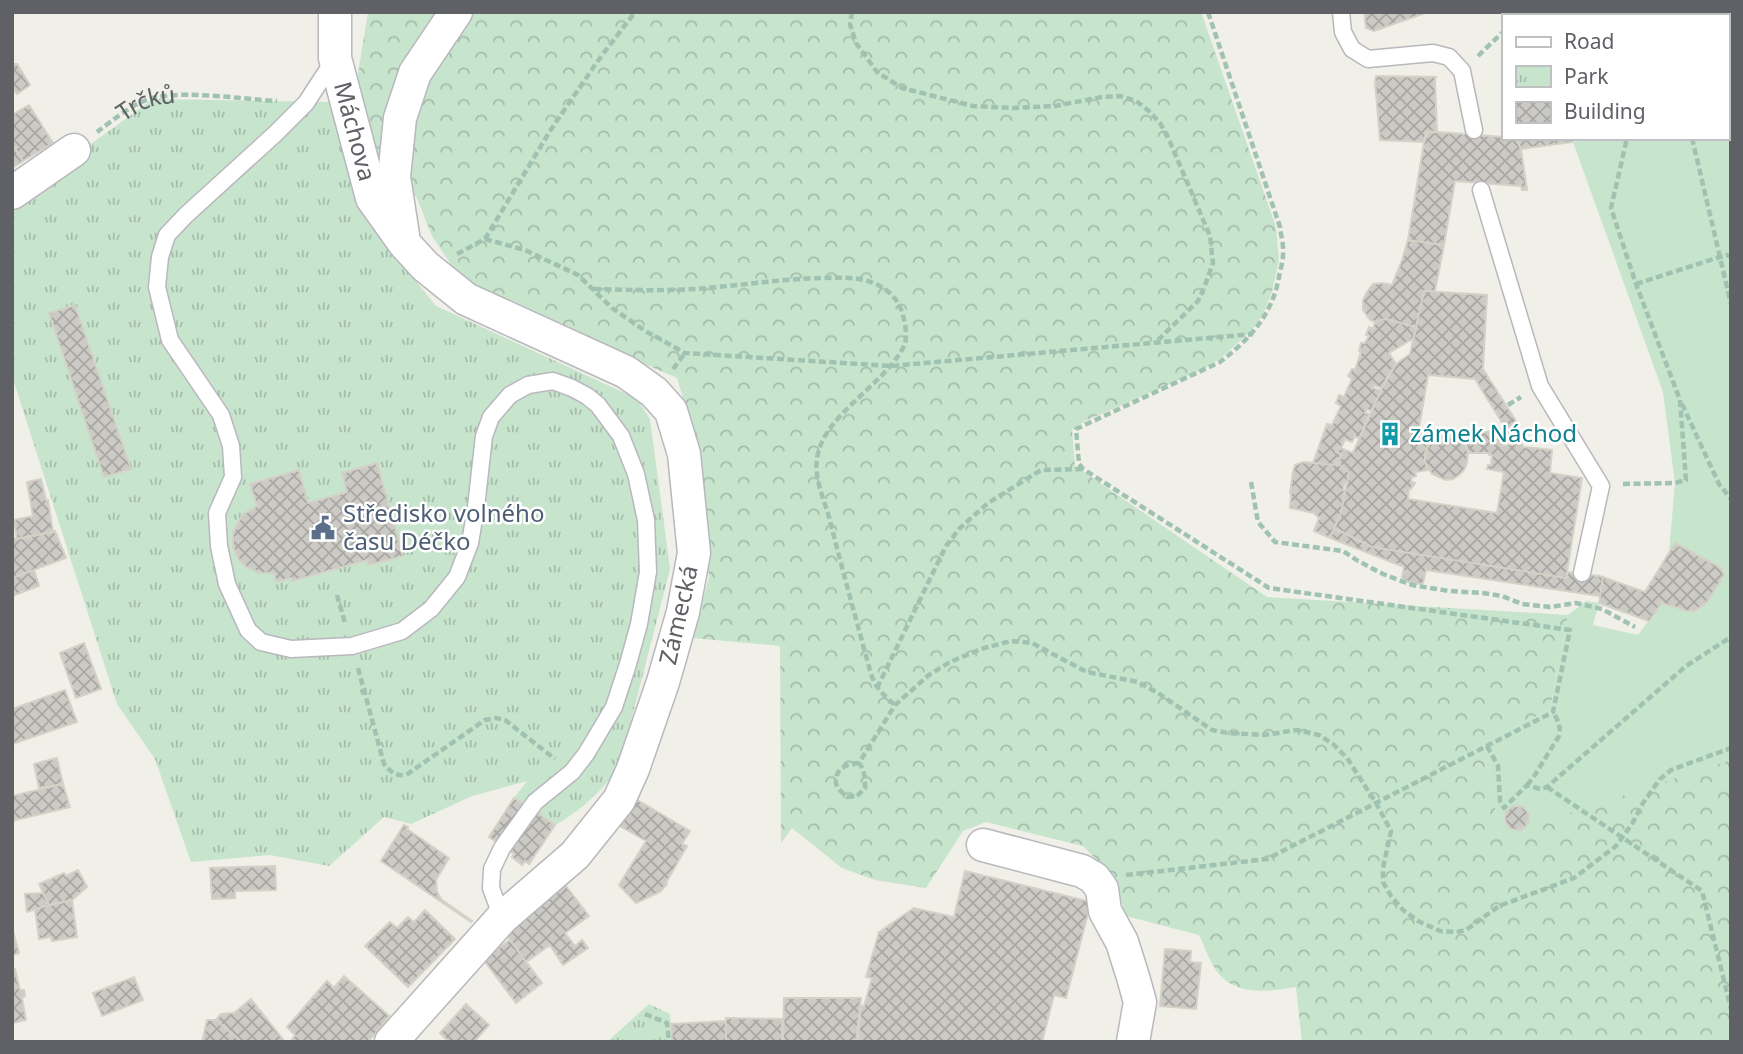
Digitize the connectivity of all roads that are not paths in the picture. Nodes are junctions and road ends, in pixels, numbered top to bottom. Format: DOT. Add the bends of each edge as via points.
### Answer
graph roads {
  1 [pos="335,12"];
  2 [pos="456,12"];
  3 [pos="1341,12"];
  4 [pos="335,58"];
  5 [pos="1474,130"];
  6 [pos="74,150"];
  7 [pos="1481,190"];
  8 [pos="12,193"];
  9 [pos="404,243"];
  10 [pos="1582,573"];
  11 [pos="984,845"];
  12 [pos="502,918"];
  13 [pos="391,1042"];
  14 [pos="1133,1042"];
  1 -- 4 [label="street, Máchova"];
  2 -- 9 [label="street" via="415,73 400,118 394,177"];
  3 -- 5 [label="lane" via="1343,32 1352,49 1368,59 1433,53 1449,57 1462,71"];
  4 -- 9 [label="street, Máchova" via="372,198"];
  4 -- 12 [label="lane" via="306,103 167,235 157,288 170,340 221,415 231,446 233,477 217,513 219,546 227,584 248,630 261,642 291,649 352,646 402,631 431,609 457,577 470,543 484,436 491,417 510,395 528,385 552,381 572,388 598,405 621,436 636,474 646,520 648,572 639,624 614,707 586,754 572,772 535,802 492,869 491,888"];
  6 -- 8 [label="street"];
  7 -- 10 [label="lane" via="1540,386 1601,486"];
  9 -- 12 [label="street, Zámecká" via="425,267 466,299 626,372 654,392 671,411 684,454 694,553 663,682 633,769 619,800 575,855"];
  11 -- 14 [label="street" via="1094,878 1122,942 1140,1002"];
  12 -- 13 [label="street, Zámecká"];
}
